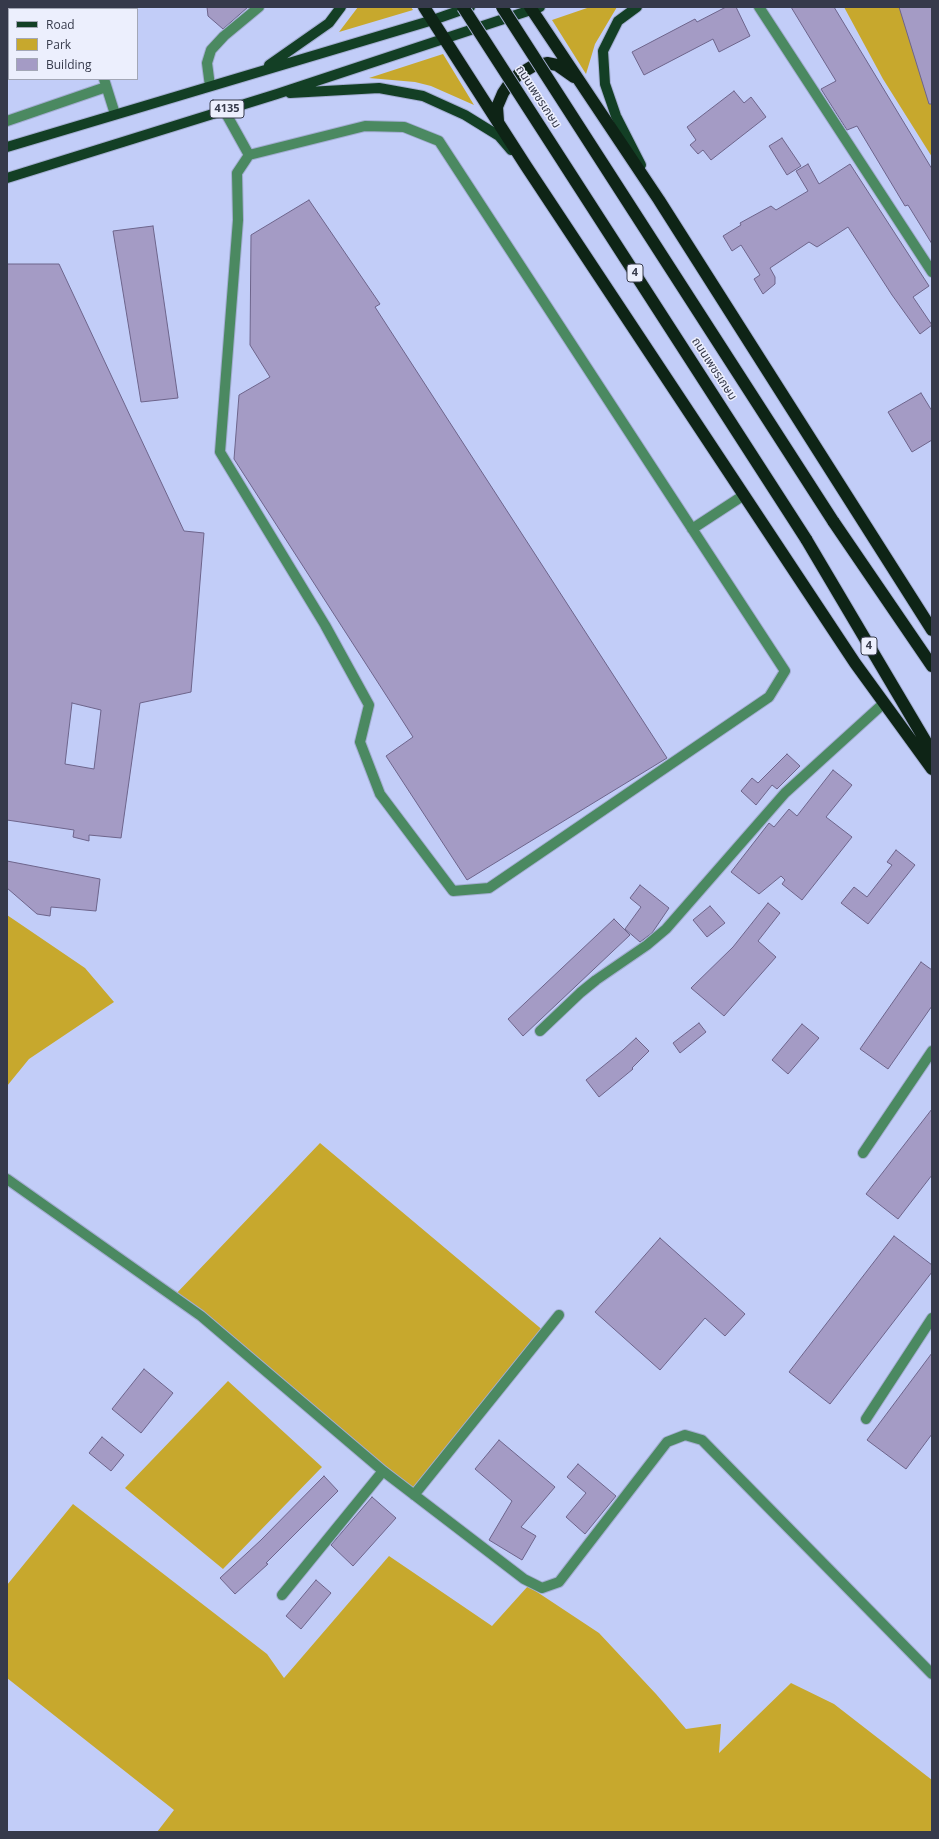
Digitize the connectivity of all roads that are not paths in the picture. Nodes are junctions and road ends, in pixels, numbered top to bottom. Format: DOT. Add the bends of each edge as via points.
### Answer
graph roads {
  1 [pos="259,7"];
  2 [pos="341,7"];
  3 [pos="424,7"];
  4 [pos="463,7"];
  5 [pos="470,7"];
  6 [pos="502,7"];
  7 [pos="637,7"];
  8 [pos="759,7"];
  9 [pos="534,8"];
  10 [pos="433,20"];
  11 [pos="445,39"];
  12 [pos="261,70"];
  13 [pos="578,79"];
  14 [pos="105,83"];
  15 [pos="210,86"];
  16 [pos="277,94"];
  17 [pos="224,110"];
  18 [pos="115,114"];
  19 [pos="7,120"];
  20 [pos="498,123"];
  21 [pos="7,146"];
  22 [pos="249,155"];
  23 [pos="526,166"];
  24 [pos="7,178"];
  25 [pos="659,200"];
  26 [pos="932,272"];
  27 [pos="744,495"];
  28 [pos="692,529"];
  29 [pos="932,630"];
  30 [pos="932,666"];
  31 [pos="884,703"];
  32 [pos="932,752"];
  33 [pos="932,769"];
  34 [pos="540,1031"];
  35 [pos="932,1051"];
  36 [pos="863,1153"];
  37 [pos="7,1179"];
  38 [pos="559,1315"];
  39 [pos="932,1318"];
  40 [pos="866,1419"];
  41 [pos="383,1470"];
  42 [pos="414,1495"];
  43 [pos="282,1595"];
  44 [pos="932,1674"];
  1 -- 15 [label="street" via="211,50 207,63"];
  2 -- 12 [label="main road" via="329,24"];
  3 -- 10 [label="highway"];
  4 -- 32 [label="highway, ถนนเพชรเกษม / 4, bridge" via="806,539"];
  5 -- 10 [label="main road, 4135"];
  6 -- 30 [label="highway, ถนนเพชรเกษม, bridge" via="833,521"];
  7 -- 25 [label="main road" via="618,21 603,52 605,84 616,116"];
  8 -- 26 [label="street"];
  9 -- 11 [label="main road, 4135"];
  9 -- 13 [label="highway"];
  10 -- 11 [label="highway"];
  10 -- 12 [label="main road, 4135"];
  11 -- 16 [label="main road, 4135"];
  11 -- 20 [label="highway"];
  12 -- 15 [label="main road, 4135"];
  13 -- 20 [label="highway" via="556,65 547,63 533,66 508,84 497,107"];
  13 -- 25 [label="highway"];
  14 -- 18 [label="street"];
  14 -- 19 [label="street"];
  15 -- 18 [label="main road, 4135"];
  16 -- 17 [label="main road, 4135"];
  16 -- 23 [label="main road" via="379,88 423,96 465,115 499,136"];
  17 -- 22 [label="street"];
  17 -- 24 [label="main road, 4135"];
  18 -- 21 [label="main road, 4135"];
  20 -- 23 [label="highway"];
  22 -- 28 [label="street" via="365,126 404,126 439,141"];
  22 -- 28 [label="street" via="237,173 238,220 220,452 325,625 369,705 360,742 380,794 453,891 489,888 769,697 785,671"];
  23 -- 27 [label="highway"];
  25 -- 29 [label="highway"];
  27 -- 28 [label="street"];
  27 -- 31 [label="highway"];
  31 -- 33 [label="highway"];
  31 -- 34 [label="street" via="785,793 666,929 585,989"];
  35 -- 36 [label="street"];
  37 -- 41 [label="street" via="201,1316"];
  38 -- 42 [label="street"];
  39 -- 40 [label="street"];
  41 -- 42 [label="street"];
  41 -- 43 [label="street"];
  42 -- 44 [label="street" via="524,1580 542,1588 559,1582 667,1442 685,1435 702,1440"];
}
